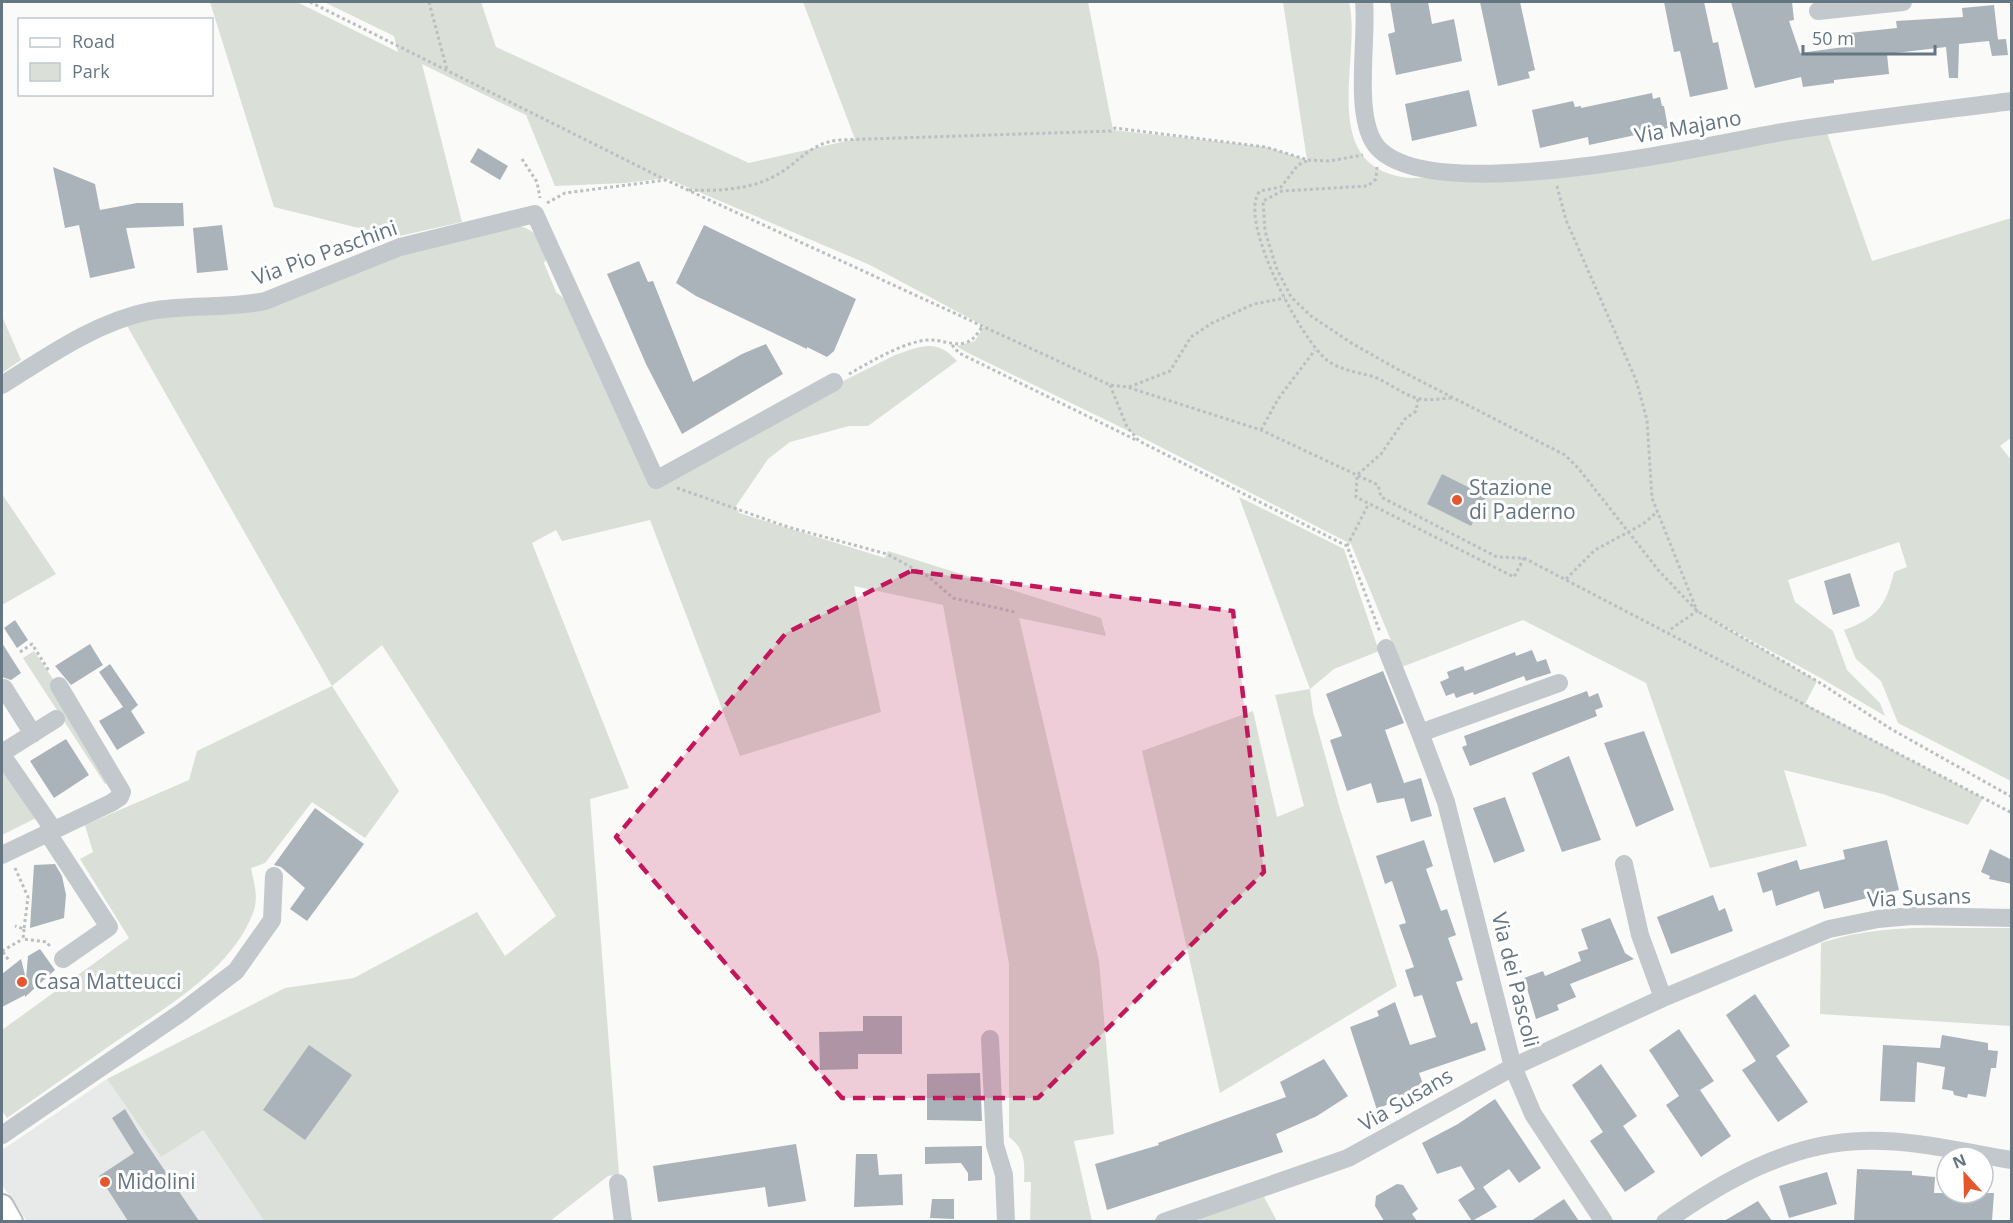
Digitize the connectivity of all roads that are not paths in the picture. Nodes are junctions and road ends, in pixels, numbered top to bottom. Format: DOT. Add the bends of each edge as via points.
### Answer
graph roads {
  1 [pos="1364,2"];
  2 [pos="1903,2"];
  3 [pos="1818,11"];
  4 [pos="2012,101"];
  5 [pos="834,382"];
  6 [pos="2,385"];
  7 [pos="1386,648"];
  8 [pos="1559,683"];
  9 [pos="59,686"];
  10 [pos="4,688"];
  11 [pos="56,719"];
  12 [pos="1420,733"];
  13 [pos="33,734"];
  14 [pos="2,754"];
  15 [pos="50,831"];
  16 [pos="4,854"];
  17 [pos="1623,864"];
  18 [pos="274,876"];
  19 [pos="2012,918"];
  20 [pos="63,959"];
  21 [pos="1663,998"];
  22 [pos="990,1040"];
  23 [pos="1513,1067"];
  24 [pos="2,1135"];
  25 [pos="2012,1160"];
  26 [pos="618,1183"];
  27 [pos="2,1206"];
  28 [pos="11,1221"];
  29 [pos="623,1221"];
  30 [pos="1006,1221"];
  31 [pos="1164,1221"];
  32 [pos="1604,1221"];
  33 [pos="1665,1221"];
  1 -- 4 [label="street, Via Majano" via="1364,103 1370,151 1434,170 1474,172 1610,164 1783,132"];
  2 -- 3 [label="street"];
  5 -- 6 [label="street, Via Pio Paschini" via="656,480 535,214 400,247 265,301 167,309 129,317 86,335"];
  7 -- 12 [label="street, Via dei Pascoli"];
  8 -- 12 [label="street"];
  9 -- 15 [label="street" via="122,792 120,797"];
  10 -- 13 [label="street"];
  11 -- 13 [label="street"];
  12 -- 23 [label="street, Via dei Pascoli" via="1446,802"];
  13 -- 14 [label="street"];
  14 -- 15 [label="street"];
  15 -- 16 [label="street"];
  15 -- 20 [label="street" via="109,927"];
  17 -- 21 [label="street" via="1640,935"];
  18 -- 24 [label="street" via="272,920 236,971"];
  19 -- 21 [label="street, Via Susans" via="1912,916 1853,923 1792,943"];
  21 -- 23 [label="street, Via Susans"];
  22 -- 30 [label="street" via="995,1145 1004,1175"];
  23 -- 31 [label="street, Via Susans" via="1348,1158"];
  23 -- 32 [label="street, Via dei Pascoli" via="1533,1114"];
  25 -- 33 [label="street" via="1871,1141 1820,1147 1753,1168"];
  26 -- 29 [label="street"];
  27 -- 28 [label="main road"];
}
